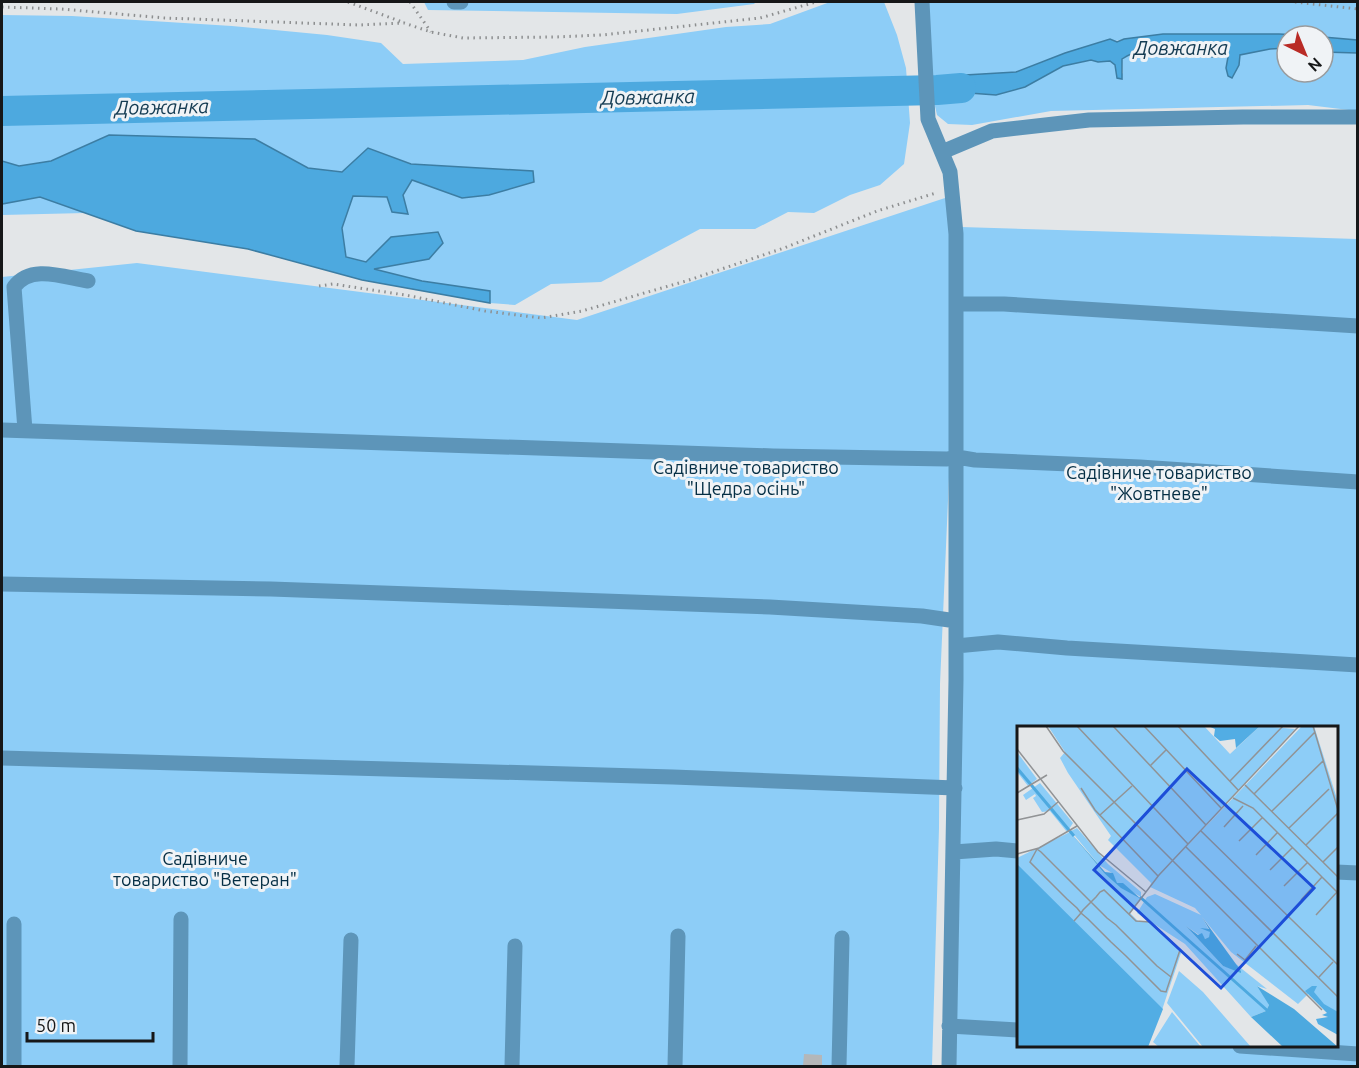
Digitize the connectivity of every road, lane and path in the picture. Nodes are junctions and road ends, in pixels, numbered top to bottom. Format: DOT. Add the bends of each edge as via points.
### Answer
graph roads {
  1 [pos="348,2"];
  2 [pos="410,2"];
  3 [pos="454,2"];
  4 [pos="461,2"];
  5 [pos="816,2"];
  6 [pos="921,2"];
  7 [pos="1294,2"];
  8 [pos="2,7"];
  9 [pos="1358,9"];
  10 [pos="404,23"];
  11 [pos="431,32"];
  12 [pos="1358,117"];
  13 [pos="942,152"];
  14 [pos="951,190"];
  15 [pos="88,281"];
  16 [pos="319,286"];
  17 [pos="957,304"];
  18 [pos="1358,326"];
  19 [pos="2,430"];
  20 [pos="25,430"];
  21 [pos="957,457"];
  22 [pos="1358,482"];
  23 [pos="2,584"];
  24 [pos="956,621"];
  25 [pos="956,646"];
  26 [pos="1358,665"];
  27 [pos="2,758"];
  28 [pos="955,788"];
  29 [pos="1017,851"];
  30 [pos="954,852"];
  31 [pos="1338,872"];
  32 [pos="1358,873"];
  33 [pos="181,919"];
  34 [pos="14,924"];
  35 [pos="678,936"];
  36 [pos="842,938"];
  37 [pos="351,940"];
  38 [pos="515,946"];
  39 [pos="950,1026"];
  40 [pos="1017,1030"];
  41 [pos="1255,1047"];
  42 [pos="1358,1054"];
  43 [pos="14,1066"];
  44 [pos="180,1066"];
  45 [pos="347,1066"];
  46 [pos="512,1066"];
  47 [pos="675,1066"];
  48 [pos="839,1066"];
  49 [pos="949,1066"];
  1 -- 10 [label="path"];
  2 -- 11 [label="path"];
  3 -- 4 [label="street"];
  5 -- 11 [label="path" via="760,18 602,35 463,38"];
  6 -- 13 [label="street" via="928,119"];
  7 -- 9 [label="path"];
  8 -- 10 [label="path" via="165,18"];
  10 -- 11 [label="path"];
  12 -- 13 [label="street" via="1089,120 992,132"];
  13 -- 14 [label="street" via="950,172"];
  14 -- 16 [label="path" via="896,204 686,281 541,318 333,284"];
  14 -- 17 [label="street"];
  15 -- 20 [label="street" via="39,273 22,277 14,287"];
  17 -- 18 [label="street"];
  17 -- 21 [label="street"];
  19 -- 20 [label="street"];
  20 -- 21 [label="street" via="749,455"];
  21 -- 22 [label="street"];
  21 -- 24 [label="street"];
  23 -- 24 [label="street" via="271,589 771,607"];
  24 -- 25 [label="street"];
  25 -- 26 [label="street" via="998,642"];
  25 -- 28 [label="street"];
  27 -- 28 [label="street"];
  28 -- 30 [label="street"];
  29 -- 30 [label="street"];
  30 -- 39 [label="street"];
  31 -- 32 [label="street"];
  33 -- 44 [label="street"];
  34 -- 43 [label="street"];
  35 -- 47 [label="street"];
  36 -- 48 [label="street"];
  37 -- 45 [label="street"];
  38 -- 46 [label="street"];
  39 -- 40 [label="street"];
  39 -- 49 [label="street"];
  41 -- 42 [label="street"];
}
